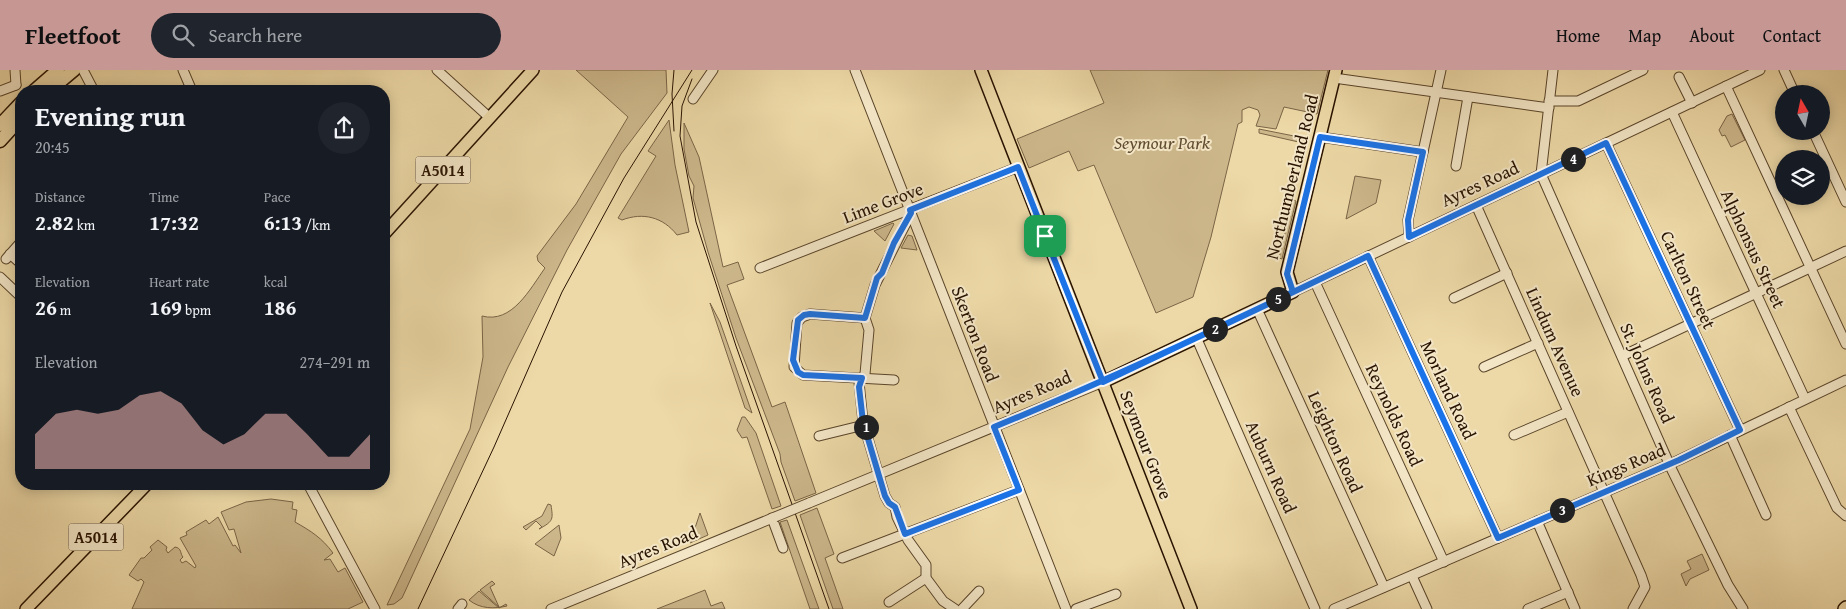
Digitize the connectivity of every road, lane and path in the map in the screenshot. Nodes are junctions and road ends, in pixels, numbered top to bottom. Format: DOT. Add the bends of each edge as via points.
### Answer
graph roads {
  1 [pos="15,70"];
  2 [pos="58,70"];
  3 [pos="74,70"];
  4 [pos="83,70"];
  5 [pos="183,70"];
  6 [pos="437,70"];
  7 [pos="533,70"];
  8 [pos="714,70"];
  9 [pos="855,70"];
  10 [pos="981,70"];
  11 [pos="1441,70"];
  12 [pos="1553,70"];
  13 [pos="1643,70"];
  14 [pos="1760,70"];
  15 [pos="1784,70"];
  16 [pos="1335,74"];
  17 [pos="1679,77"];
  18 [pos="19,85"];
  19 [pos="41,85"];
  20 [pos="56,85"];
  21 [pos="91,85"];
  22 [pos="189,85"];
  23 [pos="1791,85"];
  24 [pos="1726,86"];
  25 [pos="15,89"];
  26 [pos="0,91"];
  27 [pos="1436,93"];
  28 [pos="1468,97"];
  29 [pos="693,99"];
  30 [pos="1692,103"];
  31 [pos="1549,104"];
  32 [pos="15,110"];
  33 [pos="1672,112"];
  34 [pos="490,118"];
  35 [pos="0,125"];
  36 [pos="15,125"];
  37 [pos="1320,137"];
  38 [pos="1818,140"];
  39 [pos="0,141"];
  40 [pos="1606,143"];
  41 [pos="1423,152"];
  42 [pos="1456,166"];
  43 [pos="1018,167"];
  44 [pos="1541,174"];
  45 [pos="1842,183"];
  46 [pos="1846,202"];
  47 [pos="1476,205"];
  48 [pos="910,211"];
  49 [pos="390,227"];
  50 [pos="1409,237"];
  51 [pos="15,249"];
  52 [pos="1846,251"];
  53 [pos="1368,256"];
  54 [pos="15,260"];
  55 [pos="760,268"];
  56 [pos="1810,268"];
  57 [pos="1507,273"];
  58 [pos="0,277"];
  59 [pos="1315,282"];
  60 [pos="15,291"];
  61 [pos="1293,292"];
  62 [pos="1755,293"];
  63 [pos="1454,298"];
  64 [pos="1257,309"];
  65 [pos="865,318"];
  66 [pos="1690,324"];
  67 [pos="1196,337"];
  68 [pos="1538,343"];
  69 [pos="1846,344"];
  70 [pos="1622,356"];
  71 [pos="1484,367"];
  72 [pos="862,378"];
  73 [pos="894,380"];
  74 [pos="1846,380"];
  75 [pos="1103,382"];
  76 [pos="1805,399"];
  77 [pos="1789,407"];
  78 [pos="1568,412"];
  79 [pos="864,425"];
  80 [pos="994,427"];
  81 [pos="1740,430"];
  82 [pos="1514,435"];
  83 [pos="1730,435"];
  84 [pos="819,436"];
  85 [pos="1669,464"];
  86 [pos="879,474"];
  87 [pos="141,490"];
  88 [pos="311,490"];
  89 [pos="1019,490"];
  90 [pos="1604,492"];
  91 [pos="1766,515"];
  92 [pos="1846,516"];
  93 [pos="774,518"];
  94 [pos="1537,521"];
  95 [pos="905,534"];
  96 [pos="1498,538"];
  97 [pos="783,548"];
  98 [pos="842,558"];
  99 [pos="1444,562"];
  100 [pos="1412,576"];
  101 [pos="926,578"];
  102 [pos="1384,588"];
  103 [pos="979,590"];
  104 [pos="1568,592"];
  105 [pos="1116,594"];
  106 [pos="889,602"];
  107 [pos="26,609"];
  108 [pos="375,609"];
  109 [pos="551,609"];
  110 [pos="954,609"];
  111 [pos="962,609"];
  112 [pos="1066,609"];
  113 [pos="1076,609"];
  114 [pos="1191,609"];
  115 [pos="1315,609"];
  116 [pos="1334,609"];
  117 [pos="1427,609"];
  118 [pos="1528,609"];
  119 [pos="1575,609"];
  120 [pos="1633,609"];
  121 [pos="1743,609"];
  1 -- 18 [label="street"];
  2 -- 19 [label="highway"];
  3 -- 20 [label="highway"];
  4 -- 21 [label="street"];
  5 -- 22 [label="street"];
  6 -- 34 [label="street"];
  7 -- 34 [label="main road, A5014"];
  8 -- 29 [label="street"];
  9 -- 48 [label="street, Skerton Road"];
  10 -- 43 [label="main road, Seymour Grove"];
  11 -- 27 [label="street"];
  12 -- 31 [label="street"];
  13 -- 31 [label="street" via="1578,101"];
  14 -- 24 [label="street, Ayres Road"];
  15 -- 23 [label="street"];
  16 -- 27 [label="street"];
  16 -- 37 [label="main road, Northumberland Road"];
  17 -- 30 [label="street"];
  24 -- 30 [label="street, Ayres Road"];
  24 -- 56 [label="street"];
  25 -- 26 [label="street"];
  27 -- 28 [label="street"];
  27 -- 41 [label="street"];
  28 -- 31 [label="street"];
  28 -- 42 [label="street" via="1462,155"];
  30 -- 33 [label="street, Ayres Road"];
  31 -- 44 [label="street"];
  32 -- 35 [label="highway"];
  33 -- 40 [label="street, Ayres Road"];
  33 -- 62 [label="street, Alphonsus Street"];
  34 -- 49 [label="main road, A5014"];
  36 -- 39 [label="highway"];
  37 -- 41 [label="street"];
  37 -- 61 [label="main road, Northumberland Road" via="1287,274"];
  38 -- 45 [label="street"];
  40 -- 44 [label="street, Ayres Road"];
  40 -- 66 [label="street, Carlton Street"];
  41 -- 50 [label="street" via="1408,220"];
  43 -- 48 [label="street, Lime Grove"];
  43 -- 75 [label="main road, Seymour Grove"];
  44 -- 47 [label="street, Ayres Road"];
  44 -- 70 [label="street, St. Johns Road"];
  45 -- 46 [label="street"];
  47 -- 50 [label="street, Ayres Road"];
  47 -- 57 [label="street, Lindum Avenue"];
  48 -- 55 [label="street, Lime Grove"];
  48 -- 65 [label="street" via="877,278"];
  48 -- 80 [label="street, Skerton Road"];
  50 -- 53 [label="street, Ayres Road"];
  51 -- 54 [label="street" via="8,257"];
  52 -- 56 [label="street"];
  53 -- 59 [label="street, Ayres Road"];
  53 -- 96 [label="street, Morland Road"];
  56 -- 62 [label="street"];
  56 -- 69 [label="street"];
  57 -- 63 [label="street"];
  57 -- 68 [label="street, Lindum Avenue"];
  58 -- 60 [label="street"];
  59 -- 61 [label="street, Ayres Road"];
  59 -- 99 [label="street, Reynolds Road"];
  61 -- 64 [label="main road, Ayres Road"];
  62 -- 66 [label="street"];
  62 -- 76 [label="street, Alphonsus Street"];
  64 -- 67 [label="main road, Ayres Road"];
  64 -- 102 [label="street, Leighton Road"];
  65 -- 72 [label="street" via="870,330"];
  65 -- 72 [label="street" via="804,315 797,322 793,360 795,369 803,375"];
  66 -- 70 [label="street"];
  66 -- 81 [label="street, Carlton Street"];
  67 -- 75 [label="main road, Ayres Road"];
  67 -- 115 [label="street, Auburn Road"];
  68 -- 71 [label="street"];
  68 -- 78 [label="street, Lindum Avenue"];
  70 -- 85 [label="street, St. Johns Road"];
  72 -- 73 [label="street"];
  72 -- 79 [label="street" via="860,393"];
  74 -- 76 [label="street, Kings Road"];
  75 -- 80 [label="street, Ayres Road"];
  75 -- 114 [label="main road, Seymour Grove"];
  76 -- 77 [label="street, Kings Road"];
  77 -- 81 [label="street, Kings Road"];
  77 -- 92 [label="street" via="1837,508"];
  78 -- 82 [label="street"];
  78 -- 90 [label="street, Lindum Avenue"];
  79 -- 84 [label="street"];
  79 -- 86 [label="street"];
  80 -- 86 [label="street, Ayres Road"];
  80 -- 89 [label="street, Skerton Road"];
  81 -- 83 [label="street, Kings Road"];
  83 -- 85 [label="street, Kings Road"];
  83 -- 91 [label="street"];
  85 -- 90 [label="street, Kings Road"];
  85 -- 121 [label="street, St. Johns Road"];
  86 -- 93 [label="street, Ayres Road, bridge"];
  86 -- 95 [label="street" via="885,496 895,507"];
  87 -- 107 [label="main road, A5014"];
  88 -- 108 [label="street"];
  89 -- 95 [label="street"];
  89 -- 112 [label="street, Skerton Road"];
  90 -- 94 [label="street, Kings Road"];
  90 -- 120 [label="street, Lindum Avenue" via="1644,582 1642,595"];
  93 -- 97 [label="street"];
  93 -- 109 [label="street, Ayres Road"];
  94 -- 96 [label="street, Kings Road"];
  94 -- 104 [label="street"];
  95 -- 98 [label="street"];
  95 -- 101 [label="street" via="926,565"];
  96 -- 99 [label="street, Kings Road"];
  99 -- 100 [label="street, Kings Road"];
  100 -- 102 [label="street, Kings Road"];
  100 -- 117 [label="street"];
  101 -- 106 [label="street"];
  101 -- 110 [label="street" via="943,601"];
  102 -- 116 [label="street, Kings Road"];
  103 -- 111 [label="street"];
  104 -- 118 [label="street"];
  104 -- 119 [label="street"];
  105 -- 113 [label="street"];
}
